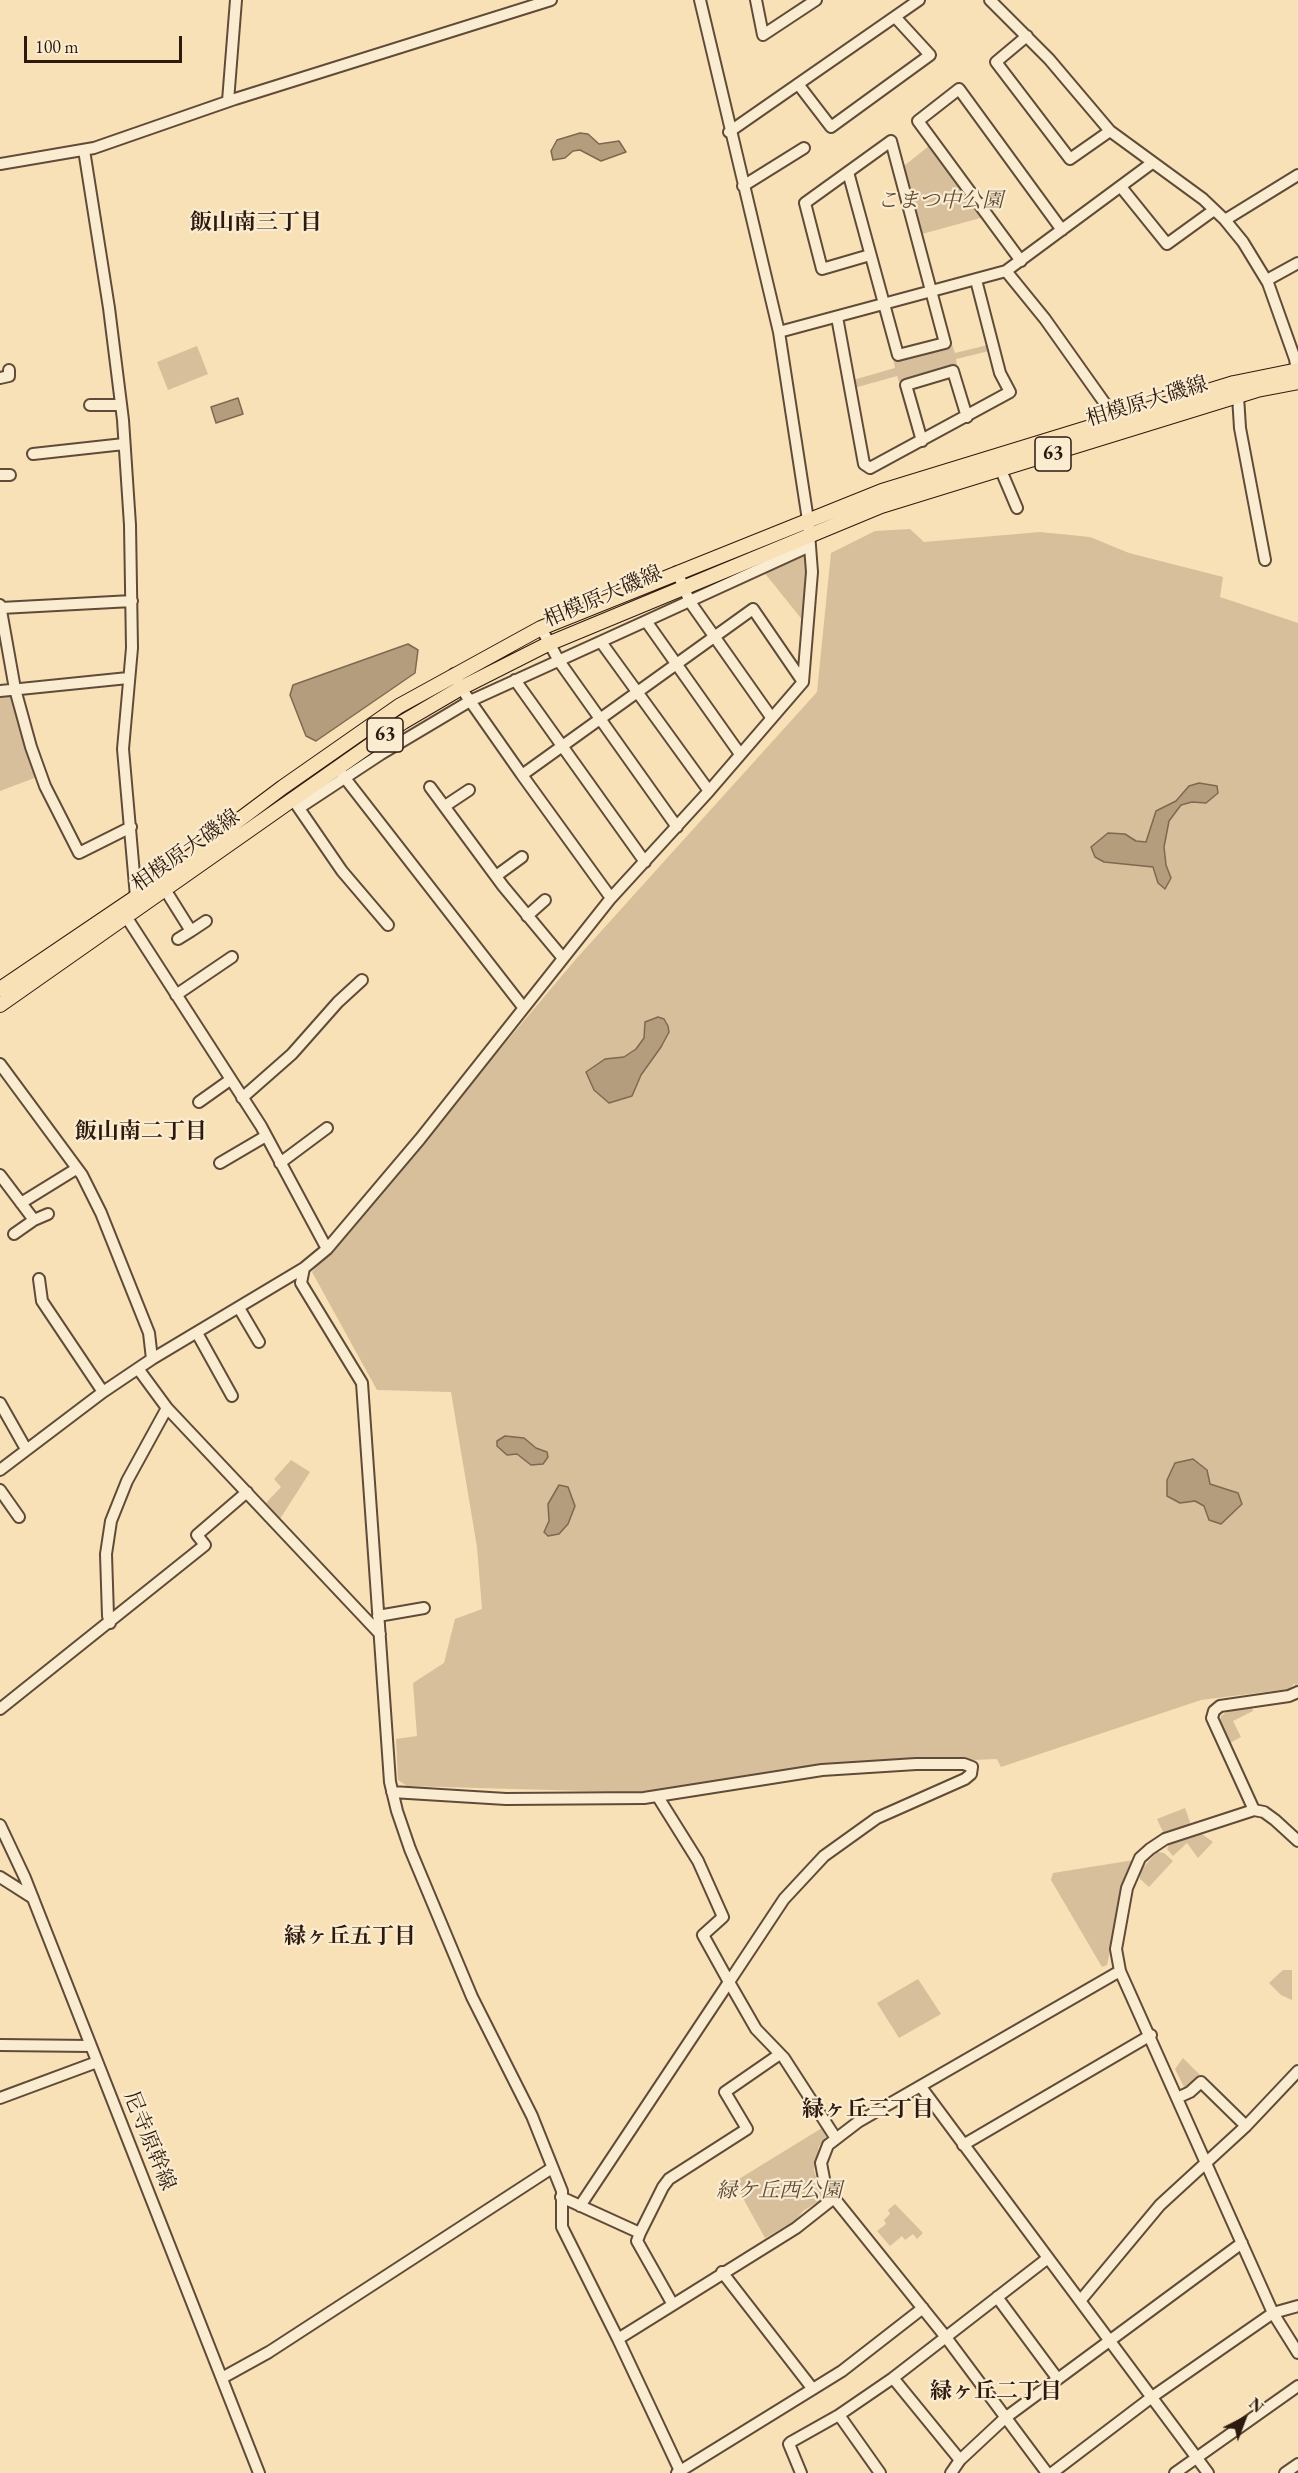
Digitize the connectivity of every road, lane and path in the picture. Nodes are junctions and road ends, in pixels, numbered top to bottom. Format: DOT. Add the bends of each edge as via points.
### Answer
graph roads {
  1 [pos="236,0"];
  2 [pos="551,0"];
  3 [pos="700,0"];
  4 [pos="756,0"];
  5 [pos="919,0"];
  6 [pos="990,0"];
  7 [pos="812,1"];
  8 [pos="896,18"];
  9 [pos="1027,36"];
  10 [pos="798,84"];
  11 [pos="228,101"];
  12 [pos="1110,131"];
  13 [pos="729,132"];
  14 [pos="804,148"];
  15 [pos="84,150"];
  16 [pos="1152,163"];
  17 [pos="0,164"];
  18 [pos="848,172"];
  19 [pos="1298,175"];
  20 [pos="743,186"];
  21 [pos="1121,187"];
  22 [pos="1214,210"];
  23 [pos="1225,220"];
  24 [pos="1062,230"];
  25 [pos="870,255"];
  26 [pos="1021,261"];
  27 [pos="1298,263"];
  28 [pos="1006,271"];
  29 [pos="976,280"];
  30 [pos="1267,280"];
  31 [pos="931,292"];
  32 [pos="884,304"];
  33 [pos="837,317"];
  34 [pos="779,332"];
  35 [pos="9,370"];
  36 [pos="1298,370"];
  37 [pos="0,378"];
  38 [pos="1298,378"];
  39 [pos="1298,382"];
  40 [pos="1238,396"];
  41 [pos="90,405"];
  42 [pos="121,405"];
  43 [pos="968,417"];
  44 [pos="1116,419"];
  45 [pos="922,441"];
  46 [pos="124,444"];
  47 [pos="33,454"];
  48 [pos="1000,468"];
  49 [pos="1017,508"];
  50 [pos="809,533"];
  51 [pos="1265,560"];
  52 [pos="677,572"];
  53 [pos="684,586"];
  54 [pos="132,601"];
  55 [pos="690,602"];
  56 [pos="1,607"];
  57 [pos="646,621"];
  58 [pos="541,628"];
  59 [pos="715,638"];
  60 [pos="601,642"];
  61 [pos="548,644"];
  62 [pos="559,661"];
  63 [pos="677,666"];
  64 [pos="454,674"];
  65 [pos="128,678"];
  66 [pos="515,680"];
  67 [pos="803,682"];
  68 [pos="461,688"];
  69 [pos="15,689"];
  70 [pos="0,691"];
  71 [pos="639,693"];
  72 [pos="470,701"];
  73 [pos="771,717"];
  74 [pos="600,720"];
  75 [pos="563,747"];
  76 [pos="740,754"];
  77 [pos="341,773"];
  78 [pos="522,776"];
  79 [pos="283,787"];
  80 [pos="430,787"];
  81 [pos="469,790"];
  82 [pos="709,791"];
  83 [pos="296,804"];
  84 [pos="445,806"];
  85 [pos="131,827"];
  86 [pos="677,827"];
  87 [pos="522,857"];
  88 [pos="645,862"];
  89 [pos="495,876"];
  90 [pos="166,891"];
  91 [pos="136,897"];
  92 [pos="611,898"];
  93 [pos="545,900"];
  94 [pos="527,916"];
  95 [pos="127,918"];
  96 [pos="206,921"];
  97 [pos="388,925"];
  98 [pos="191,931"];
  99 [pos="178,939"];
  100 [pos="232,957"];
  101 [pos="562,957"];
  102 [pos="362,980"];
  103 [pos="0,989"];
  104 [pos="176,995"];
  105 [pos="0,1005"];
  106 [pos="523,1007"];
  107 [pos="0,1064"];
  108 [pos="230,1080"];
  109 [pos="242,1098"];
  110 [pos="199,1102"];
  111 [pos="325,1127"];
  112 [pos="266,1136"];
  113 [pos="224,1158"];
  114 [pos="279,1163"];
  115 [pos="76,1169"];
  116 [pos="0,1175"];
  117 [pos="21,1203"];
  118 [pos="48,1214"];
  119 [pos="34,1220"];
  120 [pos="14,1234"];
  121 [pos="327,1249"];
  122 [pos="304,1268"];
  123 [pos="37,1280"];
  124 [pos="239,1308"];
  125 [pos="197,1333"];
  126 [pos="258,1342"];
  127 [pos="152,1359"];
  128 [pos="139,1370"];
  129 [pos="103,1392"];
  130 [pos="232,1396"];
  131 [pos="0,1403"];
  132 [pos="167,1408"];
  133 [pos="26,1449"];
  134 [pos="2,1464"];
  135 [pos="0,1490"];
  136 [pos="247,1492"];
  137 [pos="19,1512"];
  138 [pos="424,1608"];
  139 [pos="378,1616"];
  140 [pos="110,1623"];
  141 [pos="380,1634"];
  142 [pos="1298,1692"];
  143 [pos="0,1708"];
  144 [pos="392,1792"];
  145 [pos="658,1797"];
  146 [pos="1254,1810"];
  147 [pos="0,1825"];
  148 [pos="1298,1840"];
  149 [pos="0,1877"];
  150 [pos="33,1898"];
  151 [pos="1120,1971"];
  152 [pos="729,1982"];
  153 [pos="1151,2035"];
  154 [pos="0,2045"];
  155 [pos="91,2046"];
  156 [pos="780,2054"];
  157 [pos="97,2062"];
  158 [pos="1298,2071"];
  159 [pos="921,2087"];
  160 [pos="0,2098"];
  161 [pos="1177,2098"];
  162 [pos="1246,2126"];
  163 [pos="836,2137"];
  164 [pos="963,2145"];
  165 [pos="1205,2161"];
  166 [pos="552,2168"];
  167 [pos="561,2197"];
  168 [pos="834,2198"];
  169 [pos="580,2206"];
  170 [pos="640,2233"];
  171 [pos="1242,2243"];
  172 [pos="1048,2258"];
  173 [pos="722,2272"];
  174 [pos="997,2297"];
  175 [pos="1080,2301"];
  176 [pos="672,2303"];
  177 [pos="1298,2306"];
  178 [pos="923,2308"];
  179 [pos="1273,2313"];
  180 [pos="945,2336"];
  181 [pos="618,2339"];
  182 [pos="1109,2340"];
  183 [pos="1298,2353"];
  184 [pos="222,2378"];
  185 [pos="893,2378"];
  186 [pos="1057,2378"];
  187 [pos="1298,2386"];
  188 [pos="812,2388"];
  189 [pos="1152,2397"];
  190 [pos="839,2415"];
  191 [pos="1005,2418"];
  192 [pos="1197,2457"];
  193 [pos="960,2460"];
  194 [pos="1298,2464"];
  195 [pos="679,2472"];
  196 [pos="259,2473"];
  197 [pos="801,2473"];
  198 [pos="880,2473"];
  199 [pos="951,2473"];
  200 [pos="1047,2473"];
  201 [pos="1052,2473"];
  202 [pos="1174,2473"];
  203 [pos="1208,2473"];
  204 [pos="1285,2473"];
  1 -- 11 [label="street"];
  2 -- 11 [label="street"];
  3 -- 13 [label="street"];
  4 -- 7 [label="street" via="763,35"];
  5 -- 8 [label="street"];
  6 -- 9 [label="street"];
  8 -- 10 [label="street"];
  8 -- 10 [label="street" via="930,55 831,127"];
  9 -- 12 [label="street"];
  9 -- 12 [label="street" via="996,62 1070,159"];
  10 -- 13 [label="street"];
  11 -- 15 [label="street"];
  12 -- 16 [label="street"];
  13 -- 20 [label="street"];
  14 -- 20 [label="street"];
  15 -- 17 [label="street"];
  15 -- 42 [label="street"];
  16 -- 21 [label="street"];
  16 -- 22 [label="street"];
  18 -- 25 [label="street"];
  18 -- 25 [label="street" via="805,203 822,269"];
  18 -- 31 [label="street" via="891,141"];
  19 -- 23 [label="street"];
  20 -- 34 [label="street"];
  21 -- 22 [label="street" via="1167,244"];
  21 -- 24 [label="street"];
  22 -- 23 [label="street"];
  23 -- 30 [label="street"];
  24 -- 26 [label="street"];
  24 -- 26 [label="street" via="960,89 918,121"];
  25 -- 32 [label="street"];
  26 -- 28 [label="street"];
  27 -- 30 [label="street"];
  28 -- 29 [label="street"];
  28 -- 44 [label="street"];
  29 -- 31 [label="street"];
  29 -- 43 [label="street" via="995,355 1010,393"];
  30 -- 36 [label="street"];
  31 -- 32 [label="street"];
  31 -- 32 [label="street" via="945,343 898,355"];
  32 -- 33 [label="street"];
  33 -- 34 [label="street"];
  33 -- 45 [label="street" via="864,464 870,468"];
  34 -- 50 [label="street"];
  35 -- 37 [label="street" via="9,376"];
  36 -- 38 [label="street"];
  36 -- 44 [label="main road, 相模原大磯線 / 63" via="1234,383"];
  39 -- 40 [label="main road, 相模原大磯線 / 63"];
  40 -- 48 [label="main road, 相模原大磯線 / 63"];
  40 -- 51 [label="street" via="1240,428"];
  41 -- 42 [label="street"];
  42 -- 46 [label="street"];
  43 -- 45 [label="street"];
  43 -- 45 [label="street" via="953,371 906,385"];
  44 -- 50 [label="main road, 相模原大磯線 / 63" via="882,491"];
  46 -- 47 [label="street" via="70,446"];
  46 -- 54 [label="street"];
  48 -- 49 [label="street"];
  48 -- 50 [label="main road, 相模原大磯線 / 63"];
  50 -- 52 [label="main road, 相模原大磯線 / 63"];
  50 -- 53 [label="main road, 相模原大磯線 / 63"];
  50 -- 55 [label="street"];
  50 -- 67 [label="street" via="812,572"];
  52 -- 53 [label="street"];
  52 -- 58 [label="main road, 相模原大磯線 / 63"];
  53 -- 55 [label="street"];
  53 -- 61 [label="main road, 相模原大磯線 / 63"];
  54 -- 56 [label="street"];
  54 -- 65 [label="street"];
  55 -- 57 [label="street"];
  55 -- 59 [label="street"];
  56 -- 69 [label="street"];
  57 -- 60 [label="street"];
  57 -- 63 [label="street"];
  58 -- 61 [label="street"];
  58 -- 64 [label="main road, 相模原大磯線 / 63"];
  59 -- 63 [label="street"];
  59 -- 67 [label="street" via="758,606"];
  59 -- 73 [label="street"];
  60 -- 62 [label="street"];
  60 -- 71 [label="street"];
  61 -- 62 [label="street"];
  61 -- 68 [label="main road, 相模原大磯線 / 63"];
  62 -- 66 [label="street"];
  62 -- 74 [label="street"];
  63 -- 71 [label="street"];
  63 -- 76 [label="street"];
  64 -- 68 [label="street"];
  64 -- 79 [label="main road, 相模原大磯線 / 63" via="399,706"];
  65 -- 69 [label="street"];
  65 -- 85 [label="street" via="123,749"];
  66 -- 72 [label="street"];
  66 -- 75 [label="street"];
  67 -- 73 [label="street"];
  68 -- 72 [label="street"];
  68 -- 77 [label="main road, 相模原大磯線 / 63" via="403,722"];
  69 -- 70 [label="street"];
  69 -- 85 [label="street" via="45,786 79,853"];
  71 -- 74 [label="street"];
  71 -- 82 [label="street"];
  72 -- 77 [label="street"];
  72 -- 78 [label="street"];
  73 -- 76 [label="street"];
  74 -- 75 [label="street"];
  74 -- 86 [label="street"];
  75 -- 78 [label="street"];
  75 -- 88 [label="street"];
  76 -- 82 [label="street"];
  77 -- 83 [label="main road, 相模原大磯線 / 63"];
  77 -- 106 [label="street"];
  78 -- 92 [label="street"];
  79 -- 83 [label="street"];
  79 -- 91 [label="main road, 相模原大磯線 / 63"];
  80 -- 84 [label="street"];
  81 -- 84 [label="street"];
  82 -- 86 [label="street"];
  83 -- 90 [label="main road, 相模原大磯線 / 63"];
  83 -- 97 [label="street" via="342,871 384,912"];
  84 -- 89 [label="street"];
  85 -- 91 [label="street"];
  86 -- 88 [label="street"];
  87 -- 89 [label="street"];
  88 -- 92 [label="street"];
  89 -- 94 [label="street"];
  90 -- 95 [label="main road, 相模原大磯線 / 63"];
  90 -- 98 [label="street"];
  91 -- 95 [label="street"];
  91 -- 103 [label="main road, 相模原大磯線 / 63"];
  92 -- 101 [label="street"];
  93 -- 94 [label="street"];
  94 -- 101 [label="street"];
  95 -- 104 [label="street"];
  95 -- 105 [label="main road, 相模原大磯線 / 63"];
  96 -- 98 [label="street"];
  98 -- 99 [label="street"];
  100 -- 104 [label="street"];
  101 -- 106 [label="street"];
  102 -- 109 [label="street" via="350,985 292,1054"];
  104 -- 108 [label="street"];
  106 -- 121 [label="street" via="420,1139"];
  107 -- 115 [label="street"];
  108 -- 109 [label="street"];
  108 -- 110 [label="street"];
  109 -- 112 [label="street"];
  111 -- 114 [label="street"];
  112 -- 113 [label="street"];
  112 -- 114 [label="street"];
  114 -- 121 [label="street"];
  115 -- 117 [label="street"];
  115 -- 127 [label="street" via="101,1213 149,1333"];
  116 -- 117 [label="street"];
  117 -- 119 [label="street"];
  118 -- 119 [label="street"];
  119 -- 120 [label="street"];
  121 -- 122 [label="street"];
  122 -- 124 [label="street"];
  122 -- 139 [label="street" via="301,1283 362,1383"];
  123 -- 129 [label="street" via="42,1301"];
  124 -- 125 [label="street"];
  124 -- 126 [label="street"];
  125 -- 127 [label="street"];
  125 -- 130 [label="street" via="229,1381"];
  127 -- 128 [label="street"];
  128 -- 129 [label="street"];
  128 -- 132 [label="street"];
  129 -- 133 [label="street"];
  131 -- 133 [label="street"];
  132 -- 136 [label="street"];
  132 -- 140 [label="street" via="127,1481 111,1521 106,1554"];
  133 -- 134 [label="street"];
  135 -- 137 [label="street"];
  136 -- 140 [label="street" via="197,1535 206,1545"];
  136 -- 141 [label="street"];
  138 -- 139 [label="street"];
  139 -- 141 [label="street"];
  140 -- 143 [label="street"];
  141 -- 144 [label="street"];
  142 -- 146 [label="street" via="1220,1706 1214,1711 1212,1718"];
  144 -- 145 [label="street" via="506,1798"];
  144 -- 166 [label="street" via="410,1849 472,1997 532,2116"];
  145 -- 152 [label="street" via="698,1861 723,1917 703,1935"];
  145 -- 152 [label="street" via="822,1770 916,1764 972,1767 965,1779 878,1818 824,1856 784,1899"];
  146 -- 148 [label="street" via="1264,1812"];
  146 -- 151 [label="street" via="1165,1839 1140,1858 1127,1888 1116,1949"];
  147 -- 150 [label="street, 尼寺原幹線"];
  149 -- 150 [label="street"];
  150 -- 155 [label="street, 尼寺原幹線"];
  151 -- 153 [label="street"];
  151 -- 159 [label="street"];
  152 -- 156 [label="street" via="756,2029"];
  152 -- 169 [label="street"];
  153 -- 161 [label="street"];
  153 -- 164 [label="street"];
  154 -- 155 [label="street"];
  155 -- 157 [label="street, 尼寺原幹線"];
  156 -- 163 [label="street"];
  156 -- 170 [label="street" via="725,2092 747,2129 669,2179"];
  157 -- 160 [label="street"];
  157 -- 184 [label="street, 尼寺原幹線"];
  158 -- 162 [label="street"];
  159 -- 163 [label="street"];
  159 -- 164 [label="street"];
  161 -- 162 [label="street" via="1201,2082"];
  161 -- 165 [label="street"];
  162 -- 165 [label="street"];
  163 -- 168 [label="street" via="821,2163 825,2184"];
  164 -- 172 [label="street"];
  165 -- 171 [label="street"];
  165 -- 175 [label="street" via="1160,2205"];
  166 -- 167 [label="street"];
  166 -- 184 [label="street" via="269,2352"];
  167 -- 169 [label="street"];
  167 -- 181 [label="street" via="562,2227"];
  168 -- 173 [label="street" via="796,2228"];
  168 -- 178 [label="street"];
  169 -- 170 [label="street"];
  170 -- 176 [label="street" via="637,2241"];
  171 -- 179 [label="street"];
  171 -- 182 [label="street"];
  172 -- 174 [label="street"];
  172 -- 175 [label="street"];
  173 -- 176 [label="street"];
  173 -- 188 [label="street"];
  174 -- 180 [label="street"];
  174 -- 186 [label="street"];
  175 -- 182 [label="street"];
  176 -- 181 [label="street"];
  177 -- 179 [label="street"];
  178 -- 180 [label="street"];
  178 -- 188 [label="street" via="842,2371"];
  179 -- 183 [label="street"];
  179 -- 189 [label="street"];
  180 -- 185 [label="street"];
  180 -- 191 [label="street"];
  181 -- 195 [label="street"];
  182 -- 186 [label="street"];
  182 -- 189 [label="street"];
  184 -- 196 [label="street, 尼寺原幹線"];
  185 -- 190 [label="street"];
  185 -- 193 [label="street"];
  186 -- 191 [label="street"];
  187 -- 192 [label="street"];
  188 -- 195 [label="street"];
  189 -- 192 [label="street"];
  189 -- 201 [label="street"];
  190 -- 197 [label="street" via="789,2444"];
  190 -- 198 [label="street"];
  191 -- 193 [label="street"];
  191 -- 200 [label="street"];
  192 -- 202 [label="street"];
  192 -- 203 [label="street"];
  193 -- 199 [label="street"];
  194 -- 204 [label="street"];
}
